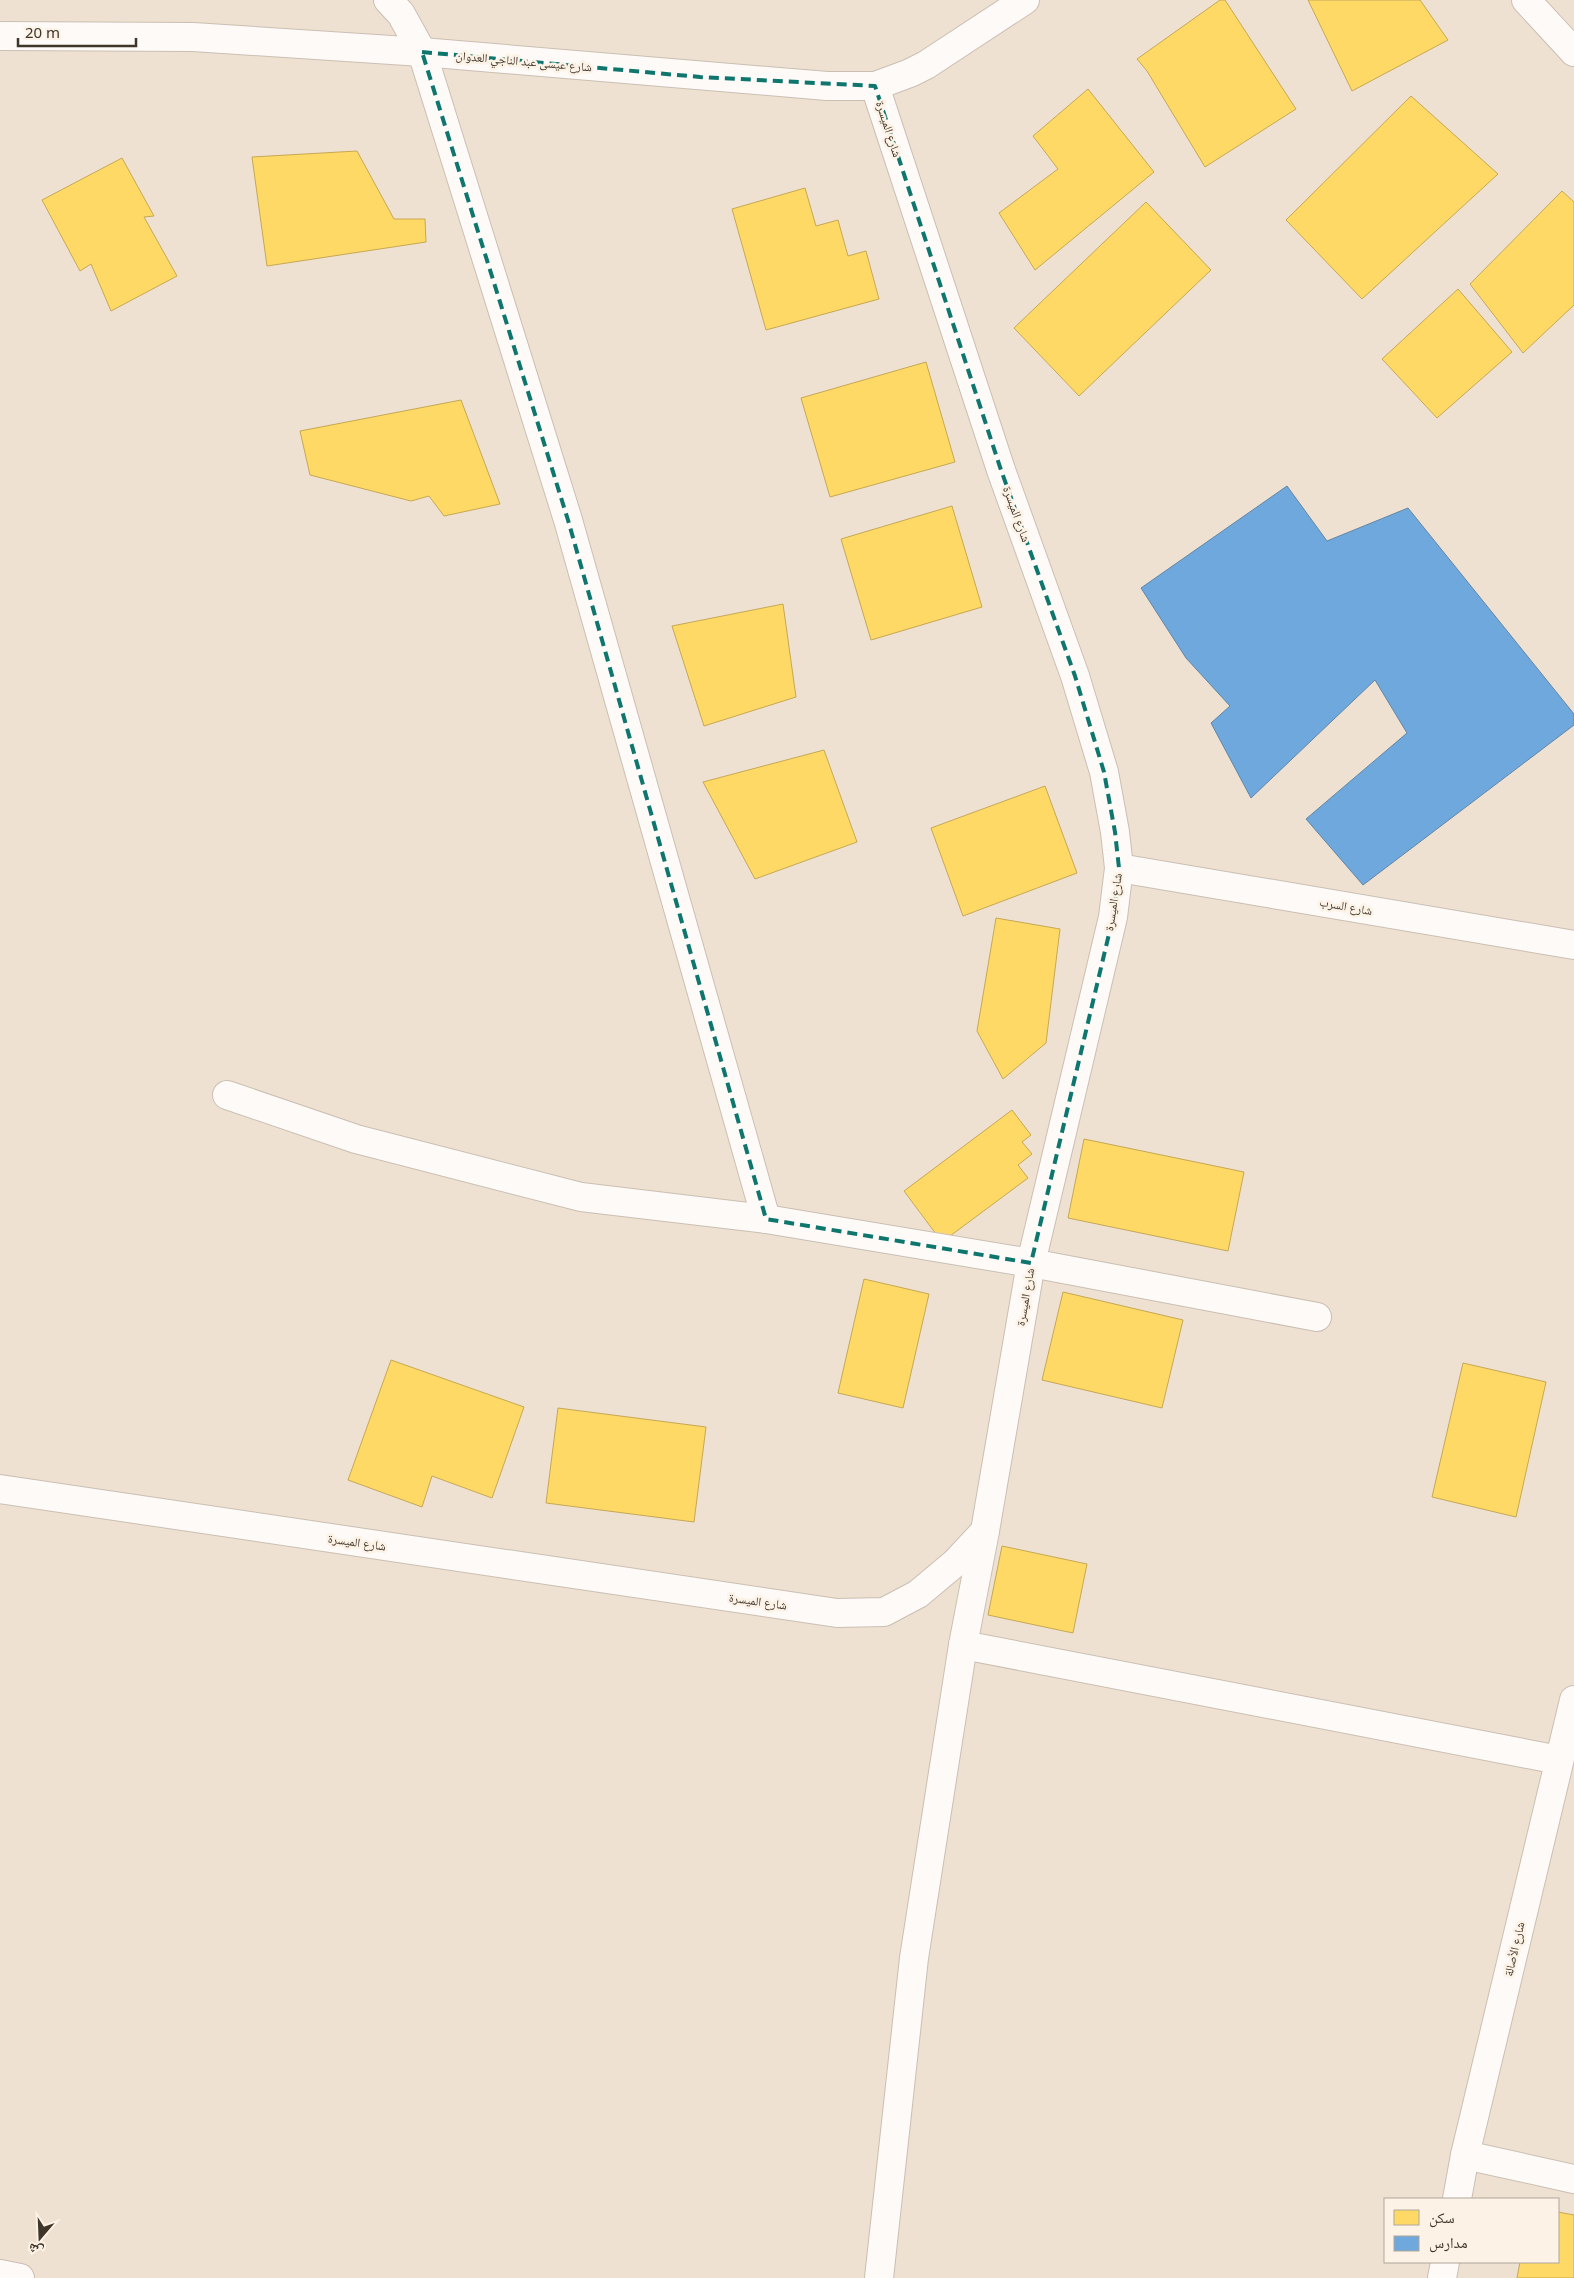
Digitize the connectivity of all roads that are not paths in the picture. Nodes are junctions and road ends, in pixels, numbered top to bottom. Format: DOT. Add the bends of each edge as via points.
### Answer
graph roads {
  1 [pos="388,0"];
  2 [pos="1025,0"];
  3 [pos="1526,0"];
  4 [pos="0,36"];
  5 [pos="422,52"];
  6 [pos="1574,52"];
  7 [pos="875,86"];
  8 [pos="1119,868"];
  9 [pos="1574,945"];
  10 [pos="226,1095"];
  11 [pos="766,1219"];
  12 [pos="1031,1263"];
  13 [pos="1317,1317"];
  14 [pos="0,1488"];
  15 [pos="985,1531"];
  16 [pos="963,1645"];
  17 [pos="1574,1700"];
  18 [pos="1560,1760"];
  19 [pos="1465,2155"];
  20 [pos="1574,2179"];
  21 [pos="1457,2198"];
  22 [pos="1445,2263"];
  23 [pos="0,2274"];
  24 [pos="20,2278"];
  25 [pos="879,2278"];
  26 [pos="1442,2278"];
  1 -- 5 [label="street" via="401,14"];
  2 -- 7 [label="street, شارع عيسى عبد الناجي العدوان" via="926,65"];
  3 -- 6 [label="street"];
  4 -- 5 [label="street, شارع عيسى عبد الناجي العدوان" via="194,37"];
  5 -- 7 [label="street, شارع عيسى عبد الناجي العدوان" via="710,78"];
  5 -- 11 [label="street" via="568,520"];
  7 -- 8 [label="street, شارع الميسرة" via="1001,470 1077,685 1104,772"];
  8 -- 9 [label="street, شارع السرب"];
  8 -- 12 [label="street, شارع الميسرة" via="1113,917"];
  10 -- 11 [label="street" via="356,1139 581,1197"];
  11 -- 12 [label="street"];
  12 -- 13 [label="street"];
  12 -- 15 [label="street, شارع الميسرة"];
  14 -- 15 [label="street, شارع الميسرة" via="837,1613 884,1612 918,1594 955,1563"];
  15 -- 16 [label="street"];
  16 -- 18 [label="street"];
  16 -- 25 [label="street" via="914,1958"];
  17 -- 18 [label="street, شارع الأصالة"];
  18 -- 19 [label="street, شارع الأصالة"];
  19 -- 20 [label="street"];
  19 -- 21 [label="street, شارع الأصالة"];
  22 -- 26 [label="street"];
  23 -- 24 [label="street"];
}
